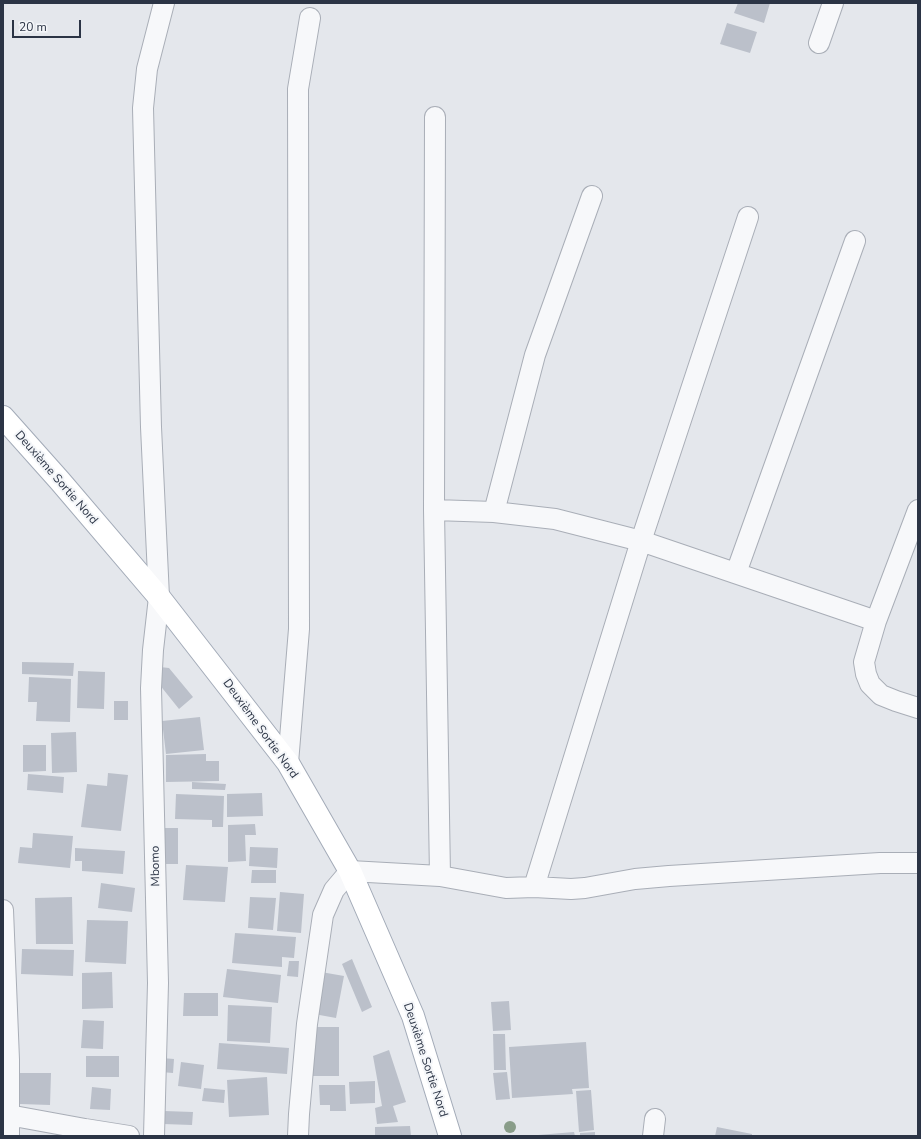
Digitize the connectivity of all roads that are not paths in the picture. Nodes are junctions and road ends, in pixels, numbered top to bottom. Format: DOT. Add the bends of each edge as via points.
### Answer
graph roads {
  1 [pos="164,3"];
  2 [pos="833,3"];
  3 [pos="310,18"];
  4 [pos="820,43"];
  5 [pos="435,117"];
  6 [pos="592,196"];
  7 [pos="748,217"];
  8 [pos="856,240"];
  9 [pos="3,417"];
  10 [pos="434,510"];
  11 [pos="918,510"];
  12 [pos="494,512"];
  13 [pos="641,541"];
  14 [pos="736,573"];
  15 [pos="159,597"];
  16 [pos="876,621"];
  17 [pos="918,708"];
  18 [pos="288,763"];
  19 [pos="918,863"];
  20 [pos="350,871"];
  21 [pos="440,876"];
  22 [pos="534,887"];
  23 [pos="3,910"];
  24 [pos="6,1114"];
  25 [pos="9,1136"];
  26 [pos="129,1136"];
  27 [pos="154,1136"];
  28 [pos="298,1136"];
  29 [pos="450,1136"];
  1 -- 15 [label="street, Mbomo" via="147,69 143,108 151,427"];
  2 -- 4 [label="street"];
  3 -- 18 [label="street" via="298,89 299,629"];
  5 -- 10 [label="street"];
  6 -- 12 [label="street" via="535,355"];
  7 -- 13 [label="street"];
  8 -- 14 [label="street"];
  9 -- 15 [label="main road, Deuxième Sortie Nord"];
  10 -- 12 [label="street"];
  10 -- 21 [label="street"];
  11 -- 16 [label="street"];
  12 -- 13 [label="street" via="555,520"];
  13 -- 14 [label="street"];
  13 -- 22 [label="street"];
  14 -- 16 [label="street"];
  15 -- 18 [label="main road, Deuxième Sortie Nord"];
  15 -- 27 [label="street, Mbomo" via="151,688 158,983"];
  16 -- 17 [label="street" via="864,662 870,684 881,694"];
  18 -- 20 [label="main road, Deuxième Sortie Nord"];
  19 -- 22 [label="street" via="669,876 571,889"];
  20 -- 21 [label="street"];
  20 -- 28 [label="street" via="334,890 323,915 307,1024"];
  20 -- 29 [label="main road, Deuxième Sortie Nord" via="413,1016"];
  21 -- 22 [label="street" via="506,888"];
  23 -- 24 [label="street" via="9,1060"];
  24 -- 25 [label="street"];
  24 -- 26 [label="street"];
}
